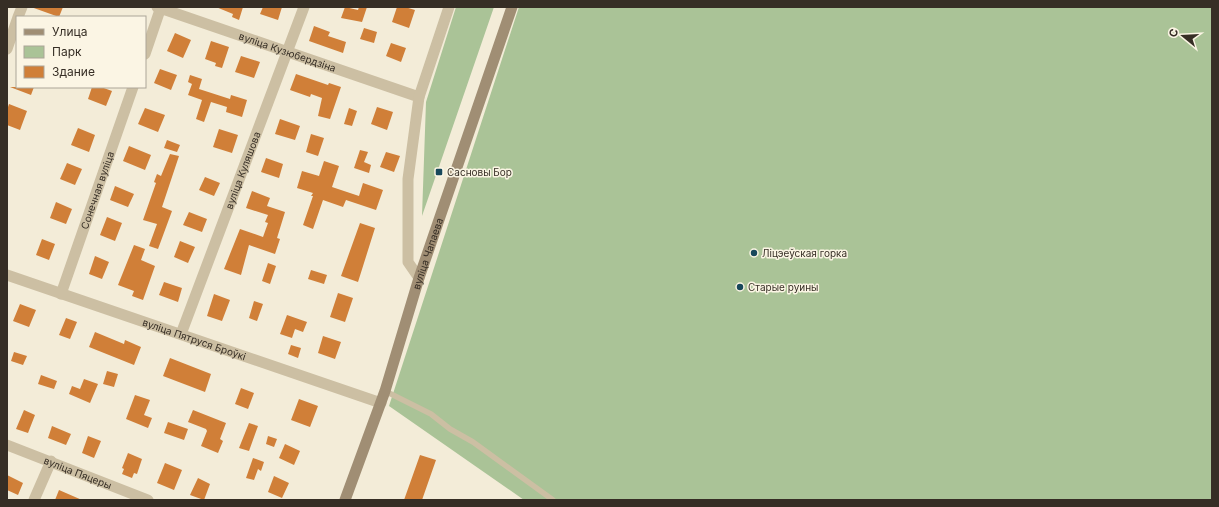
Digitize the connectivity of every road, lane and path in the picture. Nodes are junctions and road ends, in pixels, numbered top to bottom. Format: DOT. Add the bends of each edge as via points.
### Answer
graph roads {
  1 [pos="160,7"];
  2 [pos="304,7"];
  3 [pos="448,7"];
  4 [pos="512,7"];
  5 [pos="16,23"];
  6 [pos="7,49"];
  7 [pos="146,51"];
  8 [pos="288,52"];
  9 [pos="133,88"];
  10 [pos="419,97"];
  11 [pos="7,275"];
  12 [pos="419,278"];
  13 [pos="61,294"];
  14 [pos="181,334"];
  15 [pos="386,391"];
  16 [pos="381,403"];
  17 [pos="7,445"];
  18 [pos="51,461"];
  19 [pos="34,500"];
  20 [pos="148,500"];
  21 [pos="345,500"];
  22 [pos="553,500"];
  1 -- 7 [label="street"];
  1 -- 8 [label="street, вуліца Кузюбердзіна"];
  2 -- 8 [label="street, вуліца Куляшова"];
  3 -- 10 [label="street"];
  4 -- 12 [label="main road, вуліца Чапаева"];
  5 -- 6 [label="street"];
  8 -- 10 [label="street, вуліца Кузюбердзіна"];
  8 -- 14 [label="street, вуліца Куляшова"];
  9 -- 13 [label="street, Сонечная вуліца"];
  10 -- 12 [label="street" via="408,179 408,262"];
  11 -- 13 [label="street, вуліца Пятруся Броўкі"];
  12 -- 15 [label="main road, вуліца Чапаева"];
  13 -- 14 [label="street, вуліца Пятруся Броўкі"];
  14 -- 16 [label="street, вуліца Пятруся Броўкі"];
  15 -- 16 [label="main road, вуліца Чапаева"];
  15 -- 22 [label="lane" via="431,414"];
  16 -- 21 [label="main road, вуліца Чапаева"];
  17 -- 18 [label="street, вуліца Пяцеры"];
  18 -- 19 [label="street"];
  18 -- 20 [label="street, вуліца Пяцеры"];
}
